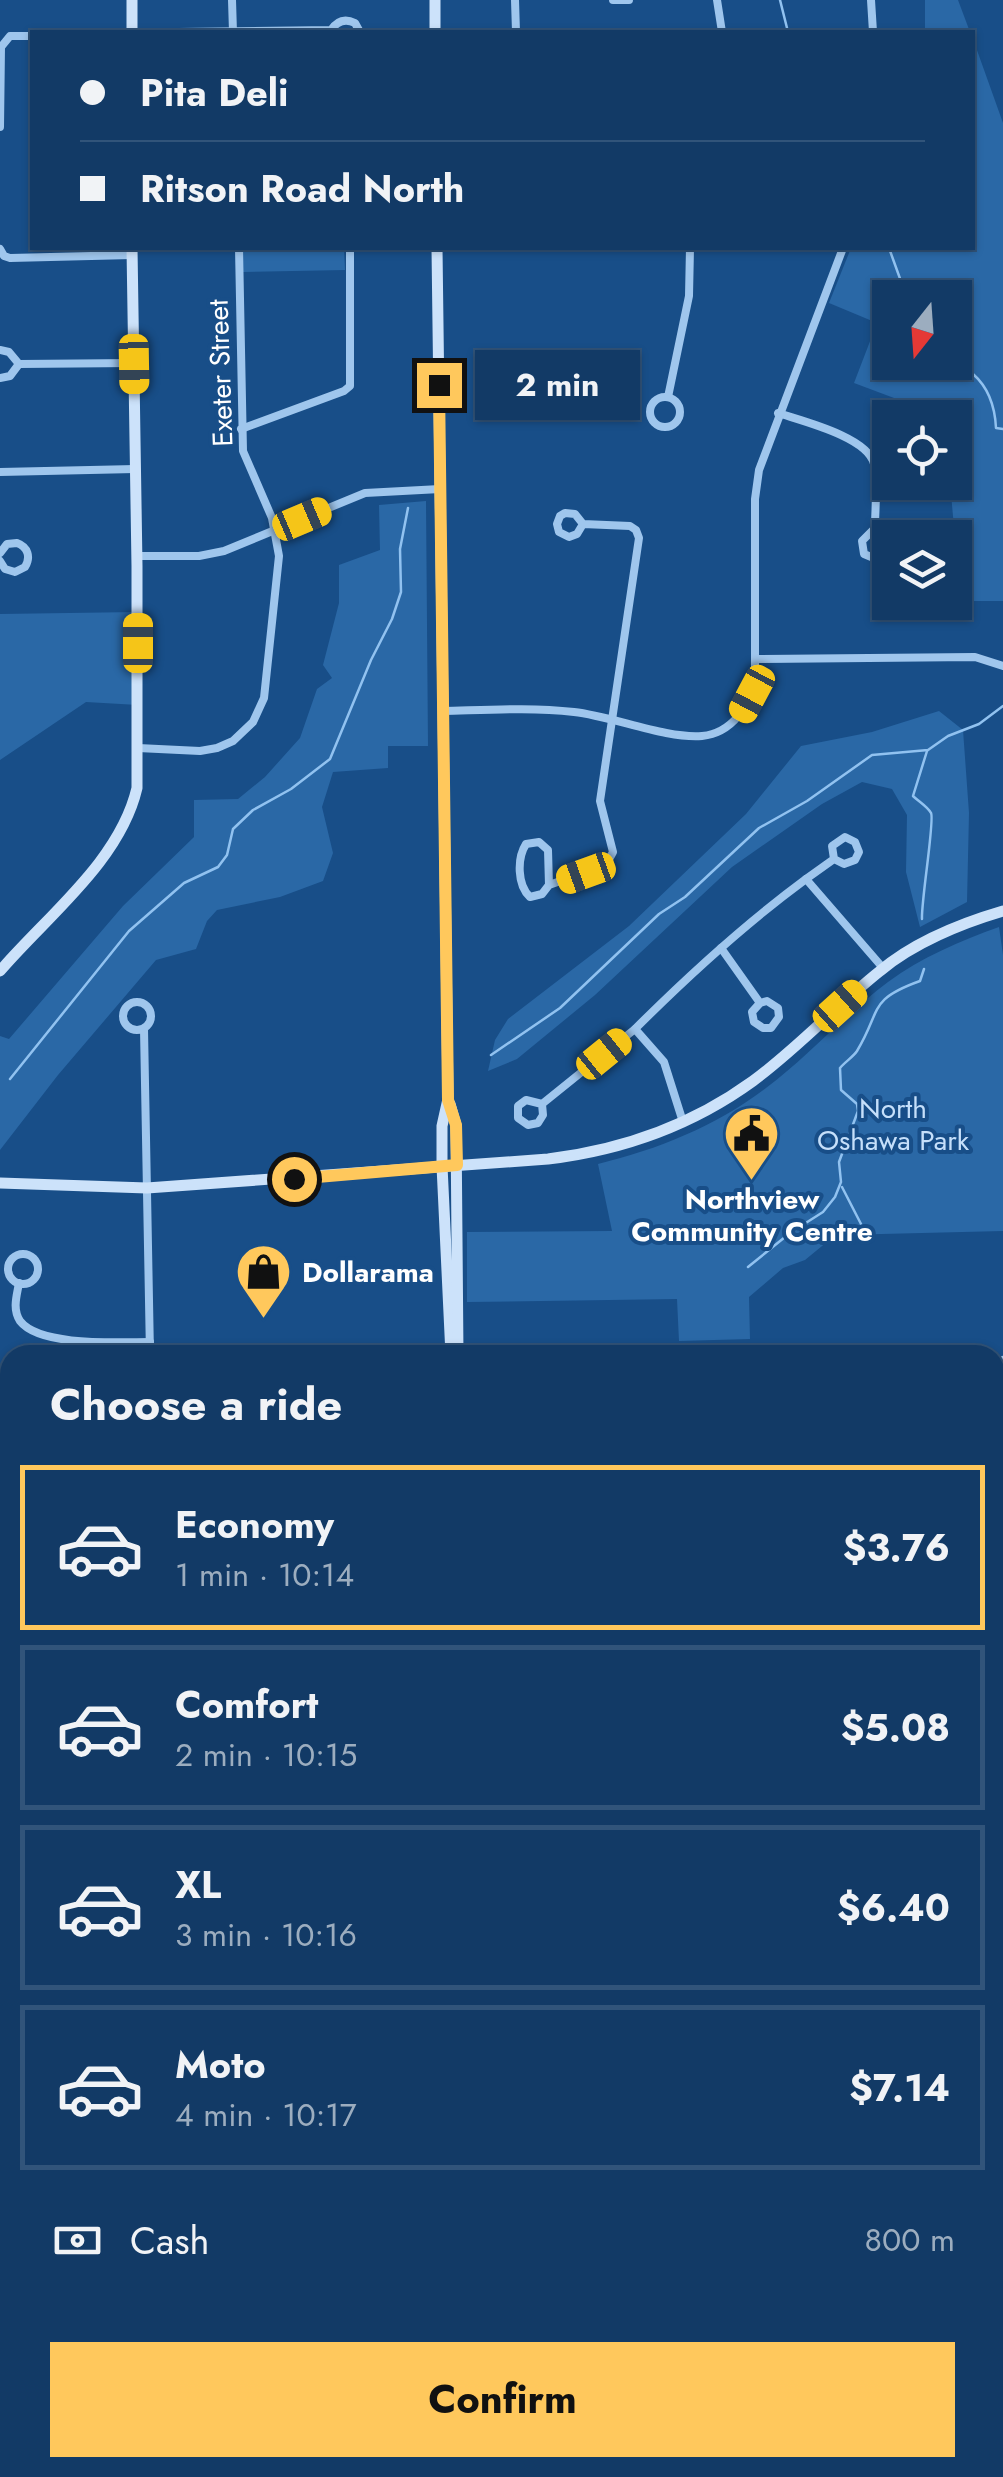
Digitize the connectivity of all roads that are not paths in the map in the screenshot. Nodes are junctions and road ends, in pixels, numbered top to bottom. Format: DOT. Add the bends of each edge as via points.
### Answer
graph roads {
  1 [pos="132,0"];
  2 [pos="232,0"];
  3 [pos="435,0"];
  4 [pos="516,0"];
  5 [pos="613,0"];
  6 [pos="629,0"];
  7 [pos="717,0"];
  8 [pos="871,0"];
  9 [pos="132,30"];
  10 [pos="233,30"];
  11 [pos="333,30"];
  12 [pos="359,30"];
  13 [pos="435,30"];
  14 [pos="516,30"];
  15 [pos="722,30"];
  16 [pos="872,30"];
  17 [pos="30,36"];
  18 [pos="0,126"];
  19 [pos="0,248"];
  20 [pos="238,250"];
  21 [pos="350,250"];
  22 [pos="437,250"];
  23 [pos="690,250"];
  24 [pos="843,250"];
  25 [pos="132,251"];
  26 [pos="0,350"];
  27 [pos="19,364"];
  28 [pos="134,364"];
  29 [pos="0,378"];
  30 [pos="668,397"];
  31 [pos="778,412"];
  32 [pos="241,429"];
  33 [pos="135,469"];
  34 [pos="0,472"];
  35 [pos="440,489"];
  36 [pos="875,520"];
  37 [pos="583,524"];
  38 [pos="275,530"];
  39 [pos="872,531"];
  40 [pos="0,533"];
  41 [pos="2,550"];
  42 [pos="137,556"];
  43 [pos="872,558"];
  44 [pos="0,561"];
  45 [pos="756,659"];
  46 [pos="1003,666"];
  47 [pos="444,711"];
  48 [pos="610,718"];
  49 [pos="138,748"];
  50 [pos="834,859"];
  51 [pos="806,880"];
  52 [pos="549,884"];
  53 [pos="1003,910"];
  54 [pos="720,948"];
  55 [pos="882,968"];
  56 [pos="0,971"];
  57 [pos="760,1003"];
  58 [pos="144,1029"];
  59 [pos="635,1029"];
  60 [pos="448,1100"];
  61 [pos="542,1104"];
  62 [pos="683,1122"];
  63 [pos="457,1165"];
  64 [pos="442,1166"];
  65 [pos="0,1182"];
  66 [pos="148,1188"];
  67 [pos="20,1283"];
  68 [pos="150,1342"];
  69 [pos="453,1345"];
  70 [pos="454,1345"];
  1 -- 9 [label="street"];
  2 -- 10 [label="street"];
  3 -- 13 [label="street"];
  4 -- 14 [label="street"];
  5 -- 6 [label="street"];
  7 -- 15 [label="street"];
  8 -- 16 [label="street"];
  11 -- 12 [label="street" via="346,20"];
  17 -- 18 [label="street" via="10,36 0,47"];
  19 -- 25 [label="street" via="10,258"];
  20 -- 32 [label="street, Exeter Street"];
  21 -- 32 [label="street" via="350,386"];
  22 -- 35 [label="street"];
  23 -- 30 [label="street" via="689,296"];
  24 -- 31 [label="street"];
  25 -- 28 [label="street"];
  26 -- 27 [label="street"];
  27 -- 28 [label="street"];
  27 -- 29 [label="street"];
  28 -- 33 [label="street"];
  31 -- 36 [label="street" via="866,449 874,464"];
  31 -- 45 [label="street" via="754,499"];
  32 -- 38 [label="street, Exeter Street" via="243,452"];
  33 -- 34 [label="street"];
  33 -- 42 [label="street"];
  35 -- 38 [label="street" via="365,493"];
  35 -- 47 [label="street"];
  37 -- 48 [label="street" via="630,526 638,538"];
  38 -- 42 [label="street" via="212,554"];
  38 -- 49 [label="street, Exeter Street" via="280,568 264,698 253,722 217,748"];
  39 -- 43 [label="street" via="862,540 864,554"];
  40 -- 41 [label="street"];
  41 -- 44 [label="street" via="22,545 28,562 15,572"];
  42 -- 49 [label="street"];
  45 -- 46 [label="street" via="976,657"];
  45 -- 48 [label="street" via="752,694 729,726 704,736"];
  47 -- 48 [label="street"];
  47 -- 60 [label="street"];
  48 -- 52 [label="street" via="600,800 612,860"];
  49 -- 56 [label="street" via="136,788 120,834"];
  50 -- 51 [label="street"];
  51 -- 54 [label="street"];
  51 -- 55 [label="street"];
  52 -- 52 [label="street" via="548,850 539,842 526,844 520,854 522,888 537,897"];
  53 -- 55 [label="street"];
  54 -- 57 [label="street"];
  54 -- 59 [label="street"];
  55 -- 62 [label="street" via="774,1064"];
  58 -- 66 [label="street"];
  59 -- 61 [label="street"];
  59 -- 62 [label="street" via="664,1062"];
  60 -- 63 [label="street"];
  60 -- 64 [label="street"];
  62 -- 63 [label="street" via="603,1151"];
  63 -- 64 [label="street"];
  63 -- 70 [label="street"];
  64 -- 66 [label="street"];
  64 -- 69 [label="street"];
  65 -- 66 [label="street"];
  66 -- 68 [label="street"];
  67 -- 68 [label="street" via="14,1304 36,1333"];
}
